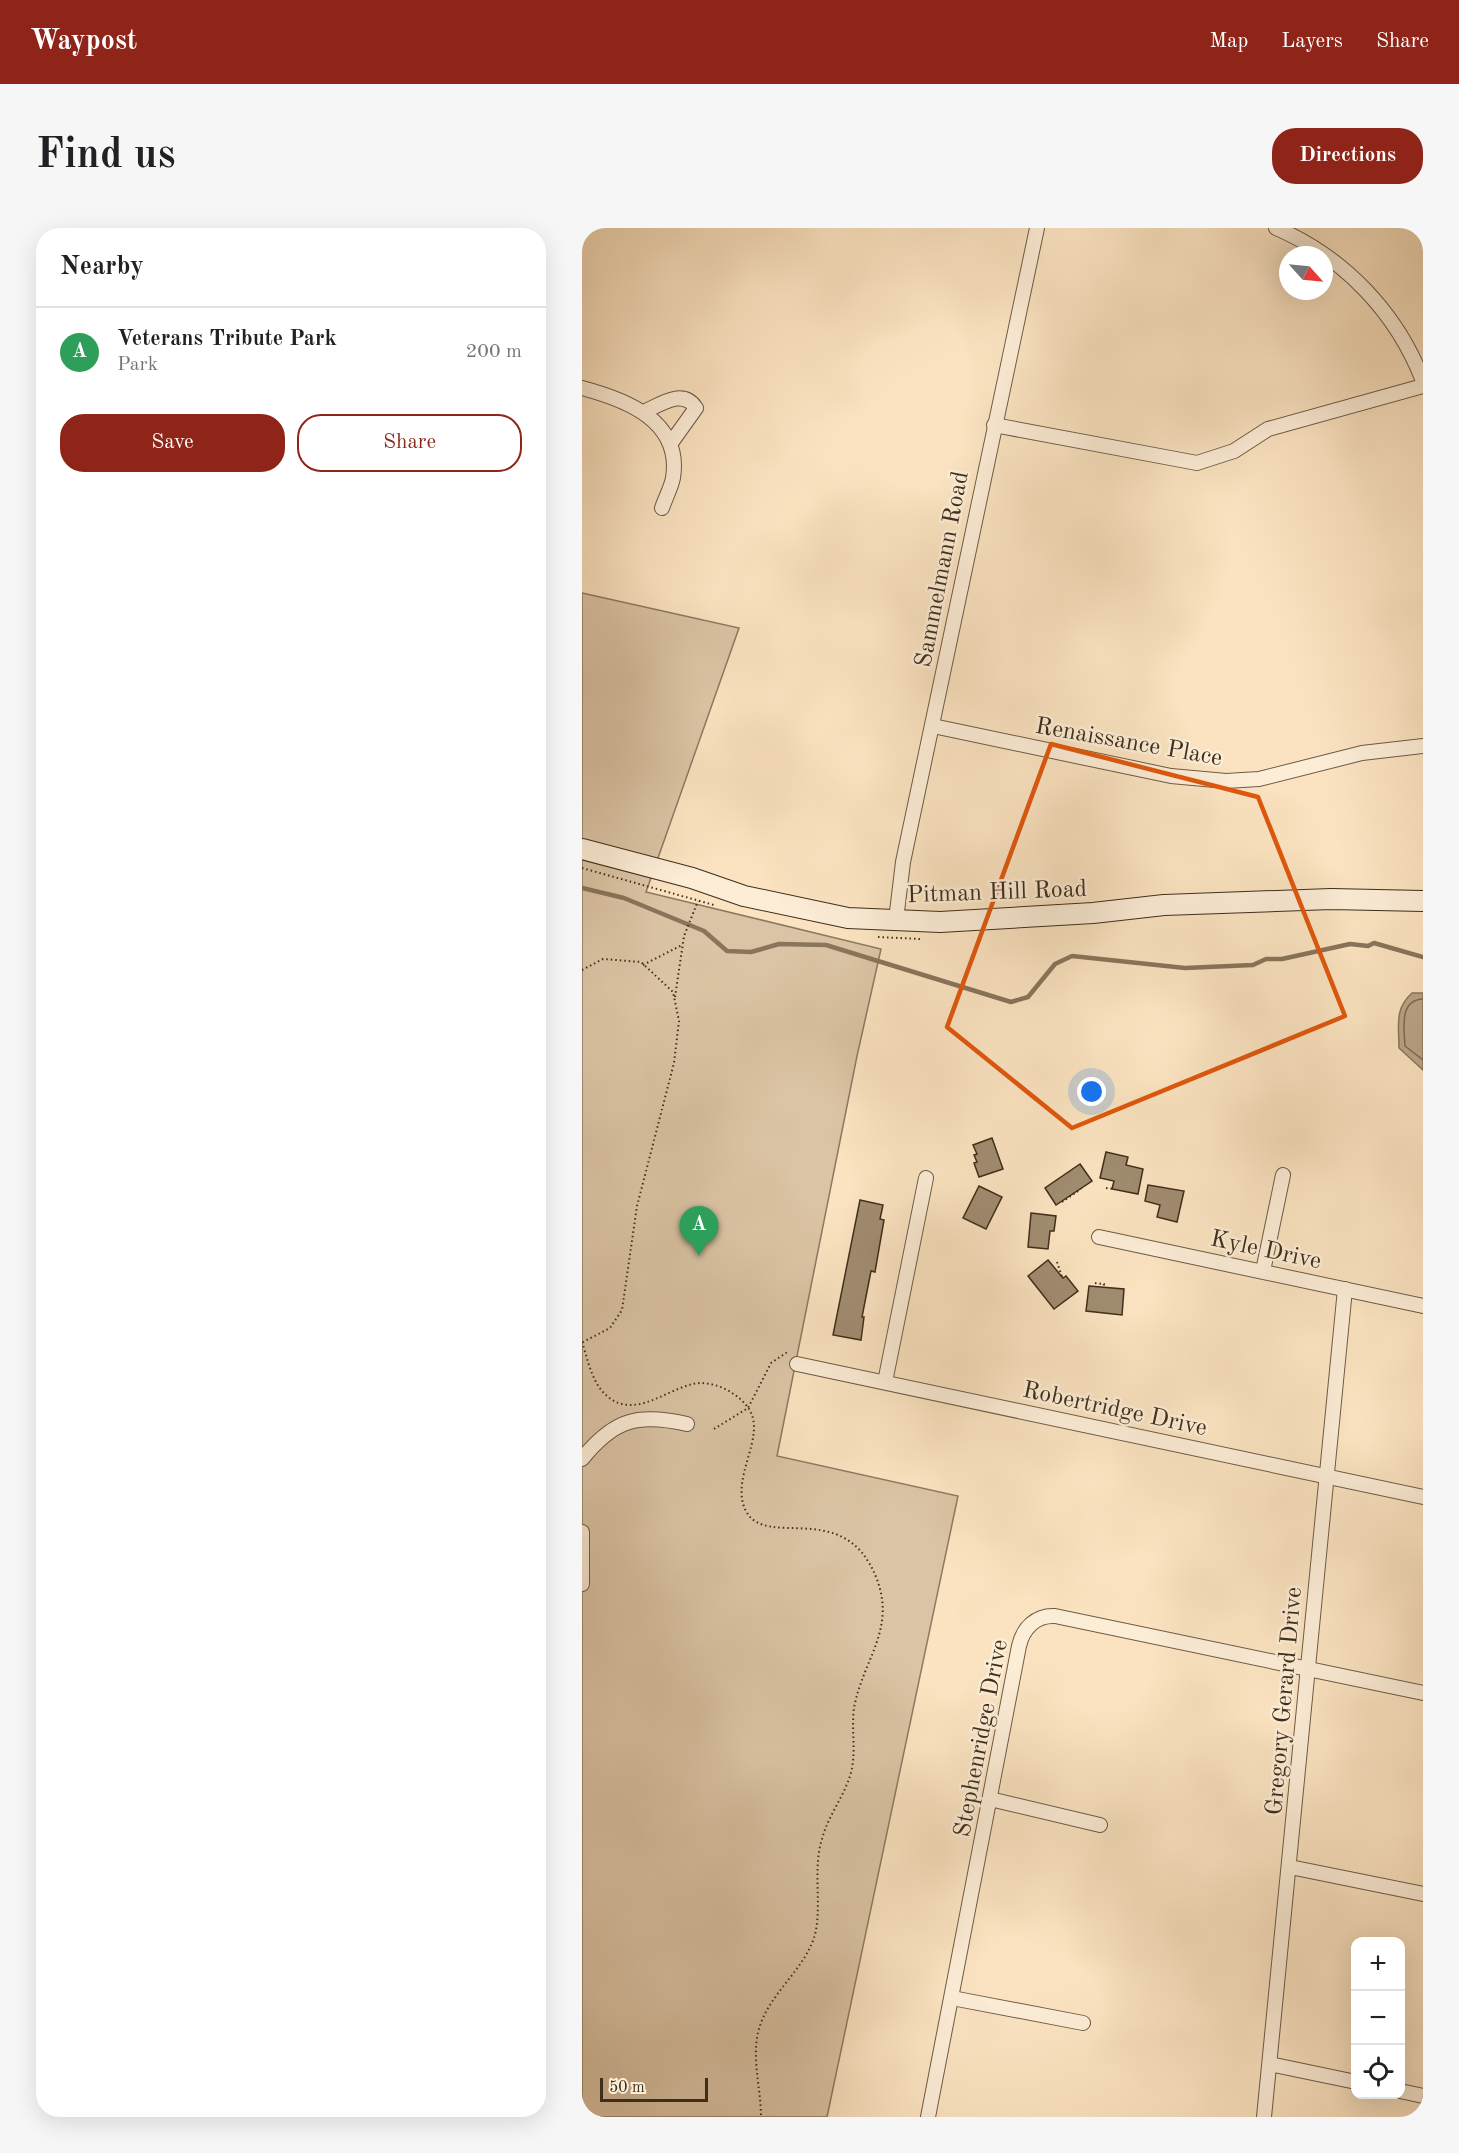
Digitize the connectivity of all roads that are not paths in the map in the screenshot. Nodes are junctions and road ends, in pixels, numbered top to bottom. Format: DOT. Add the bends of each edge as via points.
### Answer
graph roads {
  1 [pos="1037,228"];
  2 [pos="1276,228"];
  3 [pos="1423,381"];
  4 [pos="1423,386"];
  5 [pos="582,388"];
  6 [pos="644,412"];
  7 [pos="994,425"];
  8 [pos="671,442"];
  9 [pos="662,508"];
  10 [pos="933,726"];
  11 [pos="1423,746"];
  12 [pos="582,849"];
  13 [pos="1423,901"];
  14 [pos="896,920"];
  15 [pos="1283,1175"];
  16 [pos="926,1178"];
  17 [pos="1099,1237"];
  18 [pos="1263,1271"];
  19 [pos="1345,1289"];
  20 [pos="1423,1306"];
  21 [pos="797,1364"];
  22 [pos="885,1382"];
  23 [pos="687,1424"];
  24 [pos="582,1459"];
  25 [pos="1325,1476"];
  26 [pos="1423,1497"];
  27 [pos="582,1532"];
  28 [pos="582,1584"];
  29 [pos="1310,1669"];
  30 [pos="1423,1693"];
  31 [pos="990,1800"];
  32 [pos="1100,1825"];
  33 [pos="1290,1867"];
  34 [pos="1423,1894"];
  35 [pos="952,1998"];
  36 [pos="1083,2023"];
  37 [pos="1270,2064"];
  38 [pos="1351,2081"];
  39 [pos="1405,2092"];
  40 [pos="1423,2096"];
  41 [pos="928,2117"];
  42 [pos="1264,2117"];
  1 -- 7 [label="street, Sammelmann Road"];
  2 -- 3 [label="street" via="1319,250 1373,296 1411,350"];
  4 -- 7 [label="street" via="1268,429 1234,451 1197,463"];
  5 -- 6 [label="street" via="625,400"];
  6 -- 8 [label="street"];
  6 -- 8 [label="street" via="680,397 691,401 696,408"];
  7 -- 10 [label="street, Sammelmann Road"];
  8 -- 9 [label="street" via="673,479"];
  10 -- 11 [label="street, Renaissance Place" via="1171,776 1226,782 1259,779 1362,753"];
  10 -- 14 [label="street, Sammelmann Road" via="903,862"];
  12 -- 14 [label="main road, Pitman Hill Road" via="803,910 848,918"];
  13 -- 14 [label="main road, Pitman Hill Road" via="1331,899 1164,905 940,922"];
  15 -- 18 [label="street"];
  16 -- 22 [label="street"];
  17 -- 18 [label="street, Kyle Drive"];
  18 -- 19 [label="street, Kyle Drive"];
  19 -- 20 [label="street, Kyle Drive"];
  19 -- 25 [label="street, Gregory Gerard Drive"];
  21 -- 22 [label="street, Robertridge Drive"];
  22 -- 25 [label="street, Robertridge Drive"];
  23 -- 24 [label="street" via="647,1418 626,1421 608,1431"];
  25 -- 26 [label="street, Robertridge Drive"];
  25 -- 29 [label="street, Gregory Gerard Drive"];
  27 -- 28 [label="street"];
  29 -- 30 [label="street, Stephenridge Drive"];
  29 -- 31 [label="street, Stephenridge Drive" via="1055,1616 1040,1618 1022,1635"];
  29 -- 33 [label="street, Gregory Gerard Drive"];
  31 -- 32 [label="street"];
  31 -- 35 [label="street, Stephenridge Drive"];
  33 -- 34 [label="street"];
  33 -- 37 [label="street, Gregory Gerard Drive"];
  35 -- 36 [label="street"];
  35 -- 41 [label="street, Stephenridge Drive"];
  37 -- 38 [label="street"];
  37 -- 42 [label="street, Gregory Gerard Drive"];
  39 -- 40 [label="street"];
}
